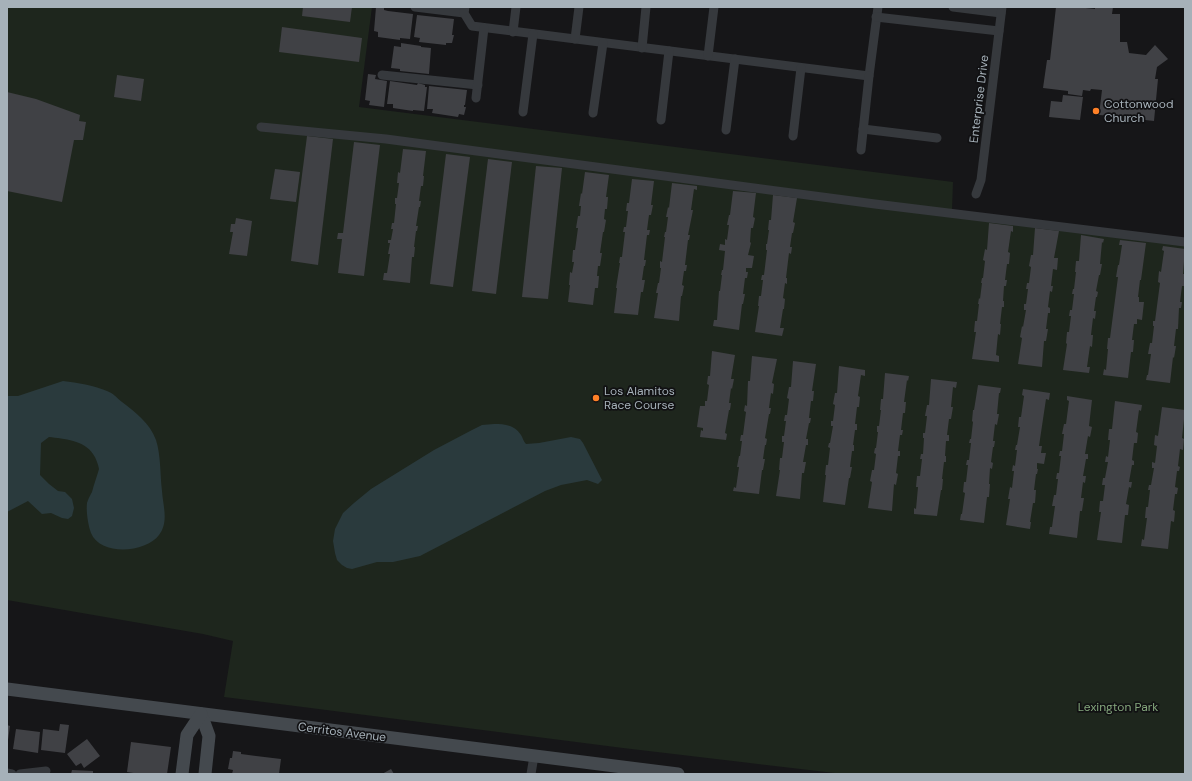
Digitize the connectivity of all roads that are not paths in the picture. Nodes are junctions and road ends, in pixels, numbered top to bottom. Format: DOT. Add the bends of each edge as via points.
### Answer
graph roads {
  1 [pos="415,7"];
  2 [pos="516,7"];
  3 [pos="579,7"];
  4 [pos="646,7"];
  5 [pos="714,7"];
  6 [pos="878,7"];
  7 [pos="953,7"];
  8 [pos="465,10"];
  9 [pos="1002,10"];
  10 [pos="876,17"];
  11 [pos="484,28"];
  12 [pos="999,31"];
  13 [pos="513,32"];
  14 [pos="533,34"];
  15 [pos="575,39"];
  16 [pos="603,43"];
  17 [pos="642,48"];
  18 [pos="669,51"];
  19 [pos="708,56"];
  20 [pos="735,59"];
  21 [pos="801,68"];
  22 [pos="382,75"];
  23 [pos="869,76"];
  24 [pos="478,85"];
  25 [pos="476,98"];
  26 [pos="523,112"];
  27 [pos="593,113"];
  28 [pos="661,120"];
  29 [pos="261,127"];
  30 [pos="863,129"];
  31 [pos="726,130"];
  32 [pos="793,136"];
  33 [pos="937,138"];
  34 [pos="861,150"];
  35 [pos="976,194"];
  36 [pos="1185,242"];
  37 [pos="7,688"];
  38 [pos="201,714"];
  39 [pos="534,756"];
  40 [pos="46,771"];
  41 [pos="7,773"];
  42 [pos="12,774"];
  43 [pos="20,774"];
  44 [pos="182,774"];
  45 [pos="205,774"];
  46 [pos="531,774"];
  47 [pos="678,774"];
  1 -- 8 [label="street"];
  2 -- 13 [label="street"];
  3 -- 15 [label="street"];
  4 -- 17 [label="street"];
  5 -- 19 [label="street"];
  6 -- 10 [label="street"];
  7 -- 9 [label="street"];
  8 -- 11 [label="street" via="472,26"];
  9 -- 12 [label="street, Enterprise Drive"];
  10 -- 12 [label="street"];
  10 -- 23 [label="street"];
  11 -- 13 [label="street"];
  11 -- 24 [label="street"];
  12 -- 35 [label="street, Enterprise Drive" via="981,180"];
  13 -- 14 [label="street"];
  14 -- 15 [label="street"];
  14 -- 26 [label="street"];
  15 -- 16 [label="street"];
  16 -- 17 [label="street"];
  16 -- 27 [label="street"];
  17 -- 18 [label="street"];
  18 -- 19 [label="street"];
  18 -- 28 [label="street"];
  19 -- 20 [label="street"];
  20 -- 21 [label="street"];
  20 -- 31 [label="street"];
  21 -- 23 [label="street"];
  21 -- 32 [label="street"];
  22 -- 24 [label="street"];
  23 -- 30 [label="street"];
  24 -- 25 [label="street"];
  29 -- 36 [label="street" via="386,139"];
  30 -- 33 [label="street"];
  30 -- 34 [label="street"];
  37 -- 38 [label="main road, Cerritos Avenue"];
  38 -- 39 [label="main road, Cerritos Avenue"];
  38 -- 44 [label="main road" via="187,735"];
  38 -- 45 [label="main road" via="210,736"];
  39 -- 46 [label="street"];
  39 -- 47 [label="main road, Cerritos Avenue"];
  40 -- 43 [label="street"];
  41 -- 42 [label="street"];
}
